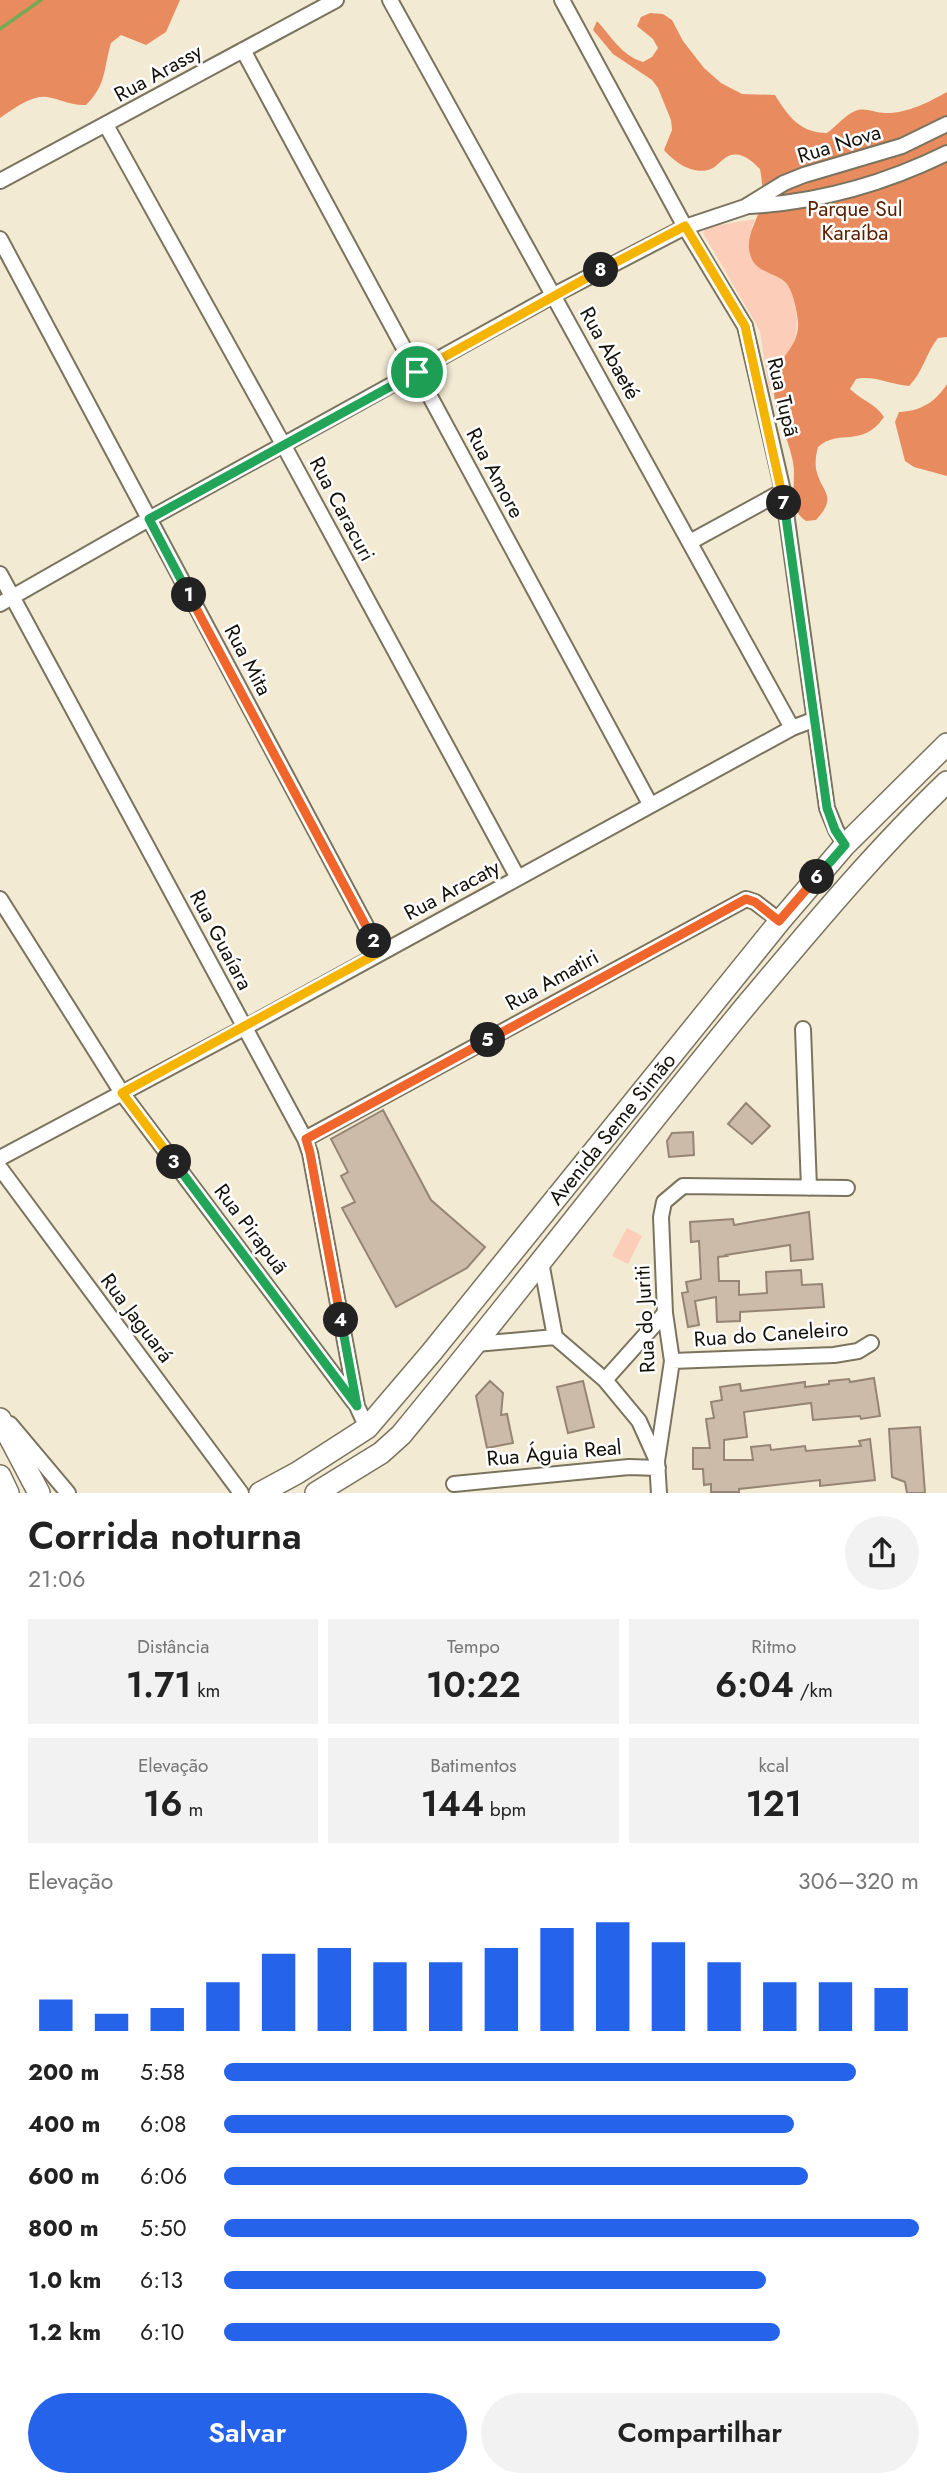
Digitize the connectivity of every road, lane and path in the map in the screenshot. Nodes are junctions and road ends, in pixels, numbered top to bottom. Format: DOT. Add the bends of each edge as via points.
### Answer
graph roads {
  1 [pos="336,0"];
  2 [pos="390,0"];
  3 [pos="562,0"];
  4 [pos="243,50"];
  5 [pos="947,124"];
  6 [pos="106,125"];
  7 [pos="947,153"];
  8 [pos="0,181"];
  9 [pos="745,207"];
  10 [pos="685,226"];
  11 [pos="0,239"];
  12 [pos="554,295"];
  13 [pos="417,372"];
  14 [pos="284,446"];
  15 [pos="783,491"];
  16 [pos="149,519"];
  17 [pos="690,542"];
  18 [pos="0,574"];
  19 [pos="6,601"];
  20 [pos="813,720"];
  21 [pos="792,728"];
  22 [pos="947,744"];
  23 [pos="947,782"];
  24 [pos="650,804"];
  25 [pos="845,845"];
  26 [pos="518,878"];
  27 [pos="0,899"];
  28 [pos="779,921"];
  29 [pos="380,952"];
  30 [pos="244,1028"];
  31 [pos="803,1029"];
  32 [pos="122,1093"];
  33 [pos="632,1104"];
  34 [pos="306,1139"];
  35 [pos="628,1153"];
  36 [pos="0,1158"];
  37 [pos="0,1168"];
  38 [pos="809,1188"];
  39 [pos="847,1188"];
  40 [pos="541,1262"];
  41 [pos="665,1313"];
  42 [pos="555,1337"];
  43 [pos="872,1343"];
  44 [pos="476,1344"];
  45 [pos="431,1353"];
  46 [pos="672,1361"];
  47 [pos="605,1380"];
  48 [pos="357,1406"];
  49 [pos="422,1409"];
  50 [pos="0,1412"];
  51 [pos="0,1419"];
  52 [pos="663,1420"];
  53 [pos="639,1421"];
  54 [pos="367,1428"];
  55 [pos="657,1465"];
  56 [pos="0,1476"];
  57 [pos="454,1484"];
  58 [pos="321,1491"];
  59 [pos="8,1493"];
  60 [pos="39,1493"];
  61 [pos="68,1493"];
  62 [pos="241,1493"];
  63 [pos="260,1493"];
  64 [pos="659,1493"];
  1 -- 4 [label="street, Rua Arassy"];
  2 -- 12 [label="street, Rua Abaeté"];
  3 -- 10 [label="street, Rua Tupã"];
  4 -- 6 [label="street, Rua Arassy"];
  4 -- 13 [label="street, Rua Amore"];
  5 -- 9 [label="street, Rua Nova" via="902,146 784,183"];
  6 -- 8 [label="street, Rua Arassy"];
  6 -- 14 [label="street, Rua Caracuri"];
  7 -- 9 [label="street, Rua Nova" via="848,192"];
  9 -- 10 [label="street, Rua Nova"];
  10 -- 12 [label="street, Rua Nova"];
  10 -- 15 [label="street, Rua Tupã" via="745,326"];
  11 -- 16 [label="street, Rua Mita"];
  12 -- 13 [label="street, Rua Nova"];
  12 -- 17 [label="street, Rua Abaeté"];
  13 -- 14 [label="street, Rua Nova"];
  13 -- 24 [label="street, Rua Amore"];
  14 -- 16 [label="street, Rua Nova"];
  14 -- 26 [label="street, Rua Caracuri"];
  15 -- 17 [label="street"];
  15 -- 20 [label="street, Rua Tupã"];
  16 -- 19 [label="street, Rua Nova"];
  16 -- 29 [label="street, Rua Mita"];
  17 -- 21 [label="street, Rua Abaeté"];
  18 -- 19 [label="street, Rua Guaíara"];
  19 -- 30 [label="street, Rua Guaíara"];
  20 -- 21 [label="street, Rua Aracaty"];
  20 -- 25 [label="street, Rua Tupã" via="827,808"];
  21 -- 24 [label="street, Rua Aracaty"];
  22 -- 25 [label="main road, Avenida Seme Simão"];
  23 -- 35 [label="main road, Avenida Seme Simão" via="844,888"];
  24 -- 26 [label="street, Rua Aracaty"];
  25 -- 28 [label="main road, Avenida Seme Simão"];
  26 -- 29 [label="street, Rua Aracaty"];
  27 -- 32 [label="street, Rua Pirapuã"];
  28 -- 33 [label="main road, Avenida Seme Simão"];
  28 -- 34 [label="street, Rua Amatiri" via="746,899"];
  29 -- 30 [label="street, Rua Aracaty"];
  30 -- 32 [label="street, Rua Aracaty"];
  30 -- 34 [label="street, Rua Guaíara"];
  31 -- 38 [label="street"];
  32 -- 36 [label="street, Rua Aracaty"];
  32 -- 48 [label="street, Rua Pirapuã"];
  33 -- 35 [label="main road" via="643,1118"];
  33 -- 45 [label="main road, Avenida Seme Simão"];
  34 -- 48 [label="street, Rua Guaíara"];
  35 -- 40 [label="main road, Avenida Seme Simão"];
  37 -- 62 [label="street, Rua Jaguará"];
  38 -- 39 [label="street"];
  38 -- 41 [label="street, Rua do Juriti" via="683,1186 664,1202"];
  40 -- 42 [label="street"];
  40 -- 44 [label="main road, Avenida Seme Simão"];
  41 -- 46 [label="street, Rua do Juriti"];
  41 -- 47 [label="street"];
  42 -- 44 [label="street"];
  42 -- 47 [label="street"];
  43 -- 46 [label="street, Rua do Caneleiro" via="834,1355"];
  44 -- 49 [label="main road, Avenida Seme Simão"];
  45 -- 49 [label="main road" via="414,1383 412,1396"];
  45 -- 54 [label="main road, Avenida Seme Simão"];
  46 -- 52 [label="street, Rua do Juriti"];
  47 -- 53 [label="street"];
  48 -- 54 [label="street, Rua Guaíara"];
  49 -- 58 [label="main road, Avenida Seme Simão" via="381,1453"];
  50 -- 61 [label="street"];
  51 -- 60 [label="main road"];
  52 -- 53 [label="street"];
  52 -- 55 [label="street, Rua do Juriti"];
  53 -- 55 [label="street"];
  54 -- 63 [label="main road, Avenida Seme Simão"];
  55 -- 57 [label="street, Rua Águia Real"];
  55 -- 64 [label="street"];
  56 -- 59 [label="main road"];
}
